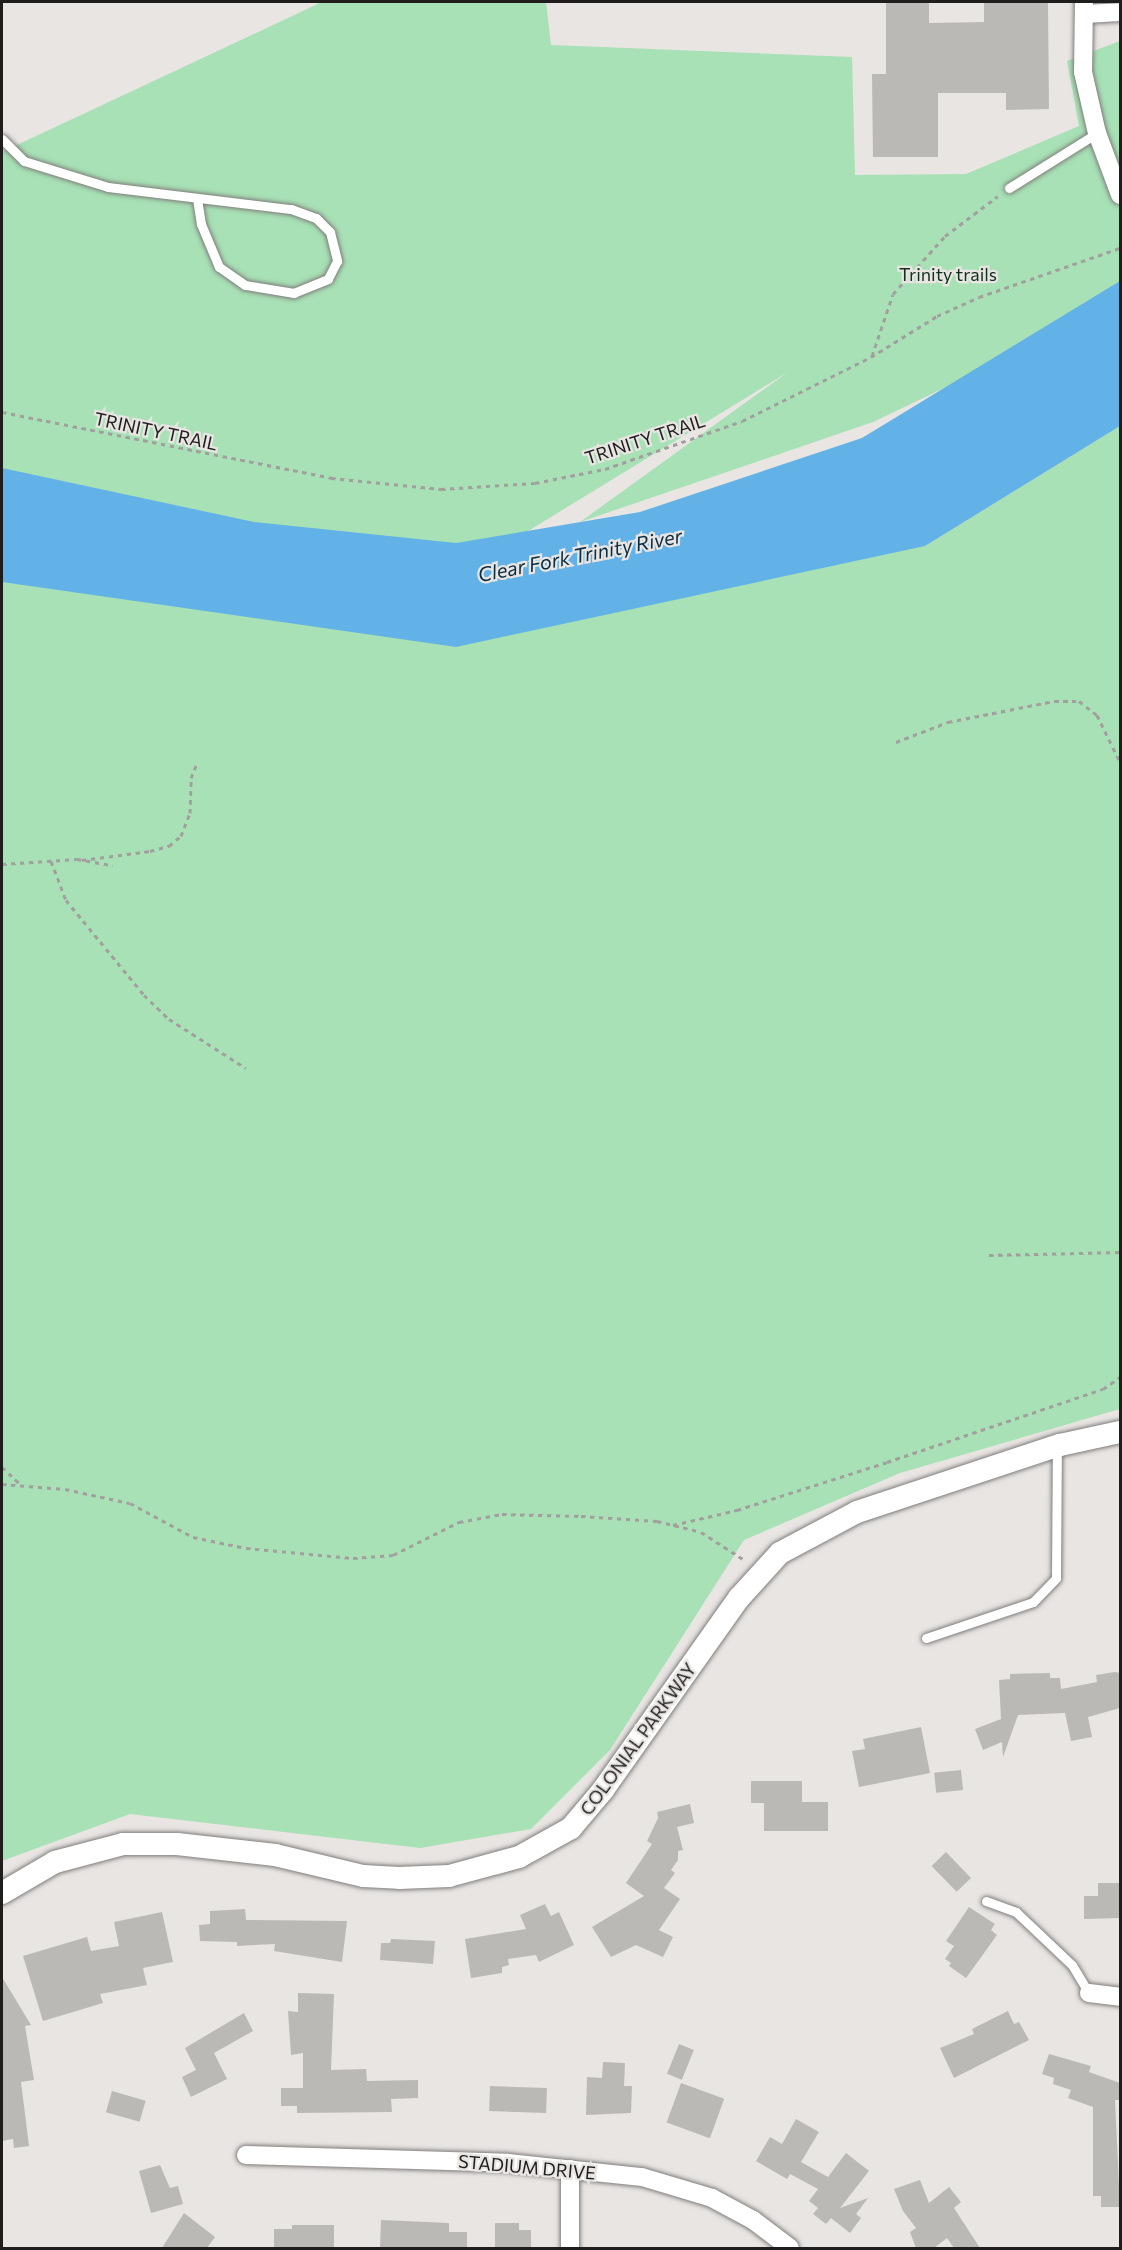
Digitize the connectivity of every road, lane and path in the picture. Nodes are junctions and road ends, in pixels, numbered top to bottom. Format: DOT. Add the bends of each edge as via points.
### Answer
graph roads {
  1 [pos="1084,8"];
  2 [pos="1120,12"];
  3 [pos="1097,133"];
  4 [pos="2,139"];
  5 [pos="1009,188"];
  6 [pos="1120,195"];
  7 [pos="197,200"];
  8 [pos="1120,248"];
  9 [pos="871,357"];
  10 [pos="2,412"];
  11 [pos="896,742"];
  12 [pos="1120,762"];
  13 [pos="197,763"];
  14 [pos="82,860"];
  15 [pos="51,861"];
  16 [pos="2,864"];
  17 [pos="112,865"];
  18 [pos="246,1068"];
  19 [pos="1120,1252"];
  20 [pos="989,1255"];
  21 [pos="1120,1377"];
  22 [pos="1120,1432"];
  23 [pos="1058,1446"];
  24 [pos="2,1467"];
  25 [pos="2,1484"];
  26 [pos="21,1484"];
  27 [pos="673,1525"];
  28 [pos="761,1571"];
  29 [pos="926,1638"];
  30 [pos="2,1893"];
  31 [pos="986,1900"];
  32 [pos="1089,1994"];
  33 [pos="1120,1997"];
  34 [pos="246,2155"];
  35 [pos="570,2169"];
  36 [pos="570,2248"];
  37 [pos="790,2248"];
  1 -- 2 [label="street"];
  1 -- 3 [label="street" via="1083,72"];
  3 -- 5 [label="lane"];
  3 -- 6 [label="street"];
  4 -- 7 [label="lane" via="24,161 108,188"];
  5 -- 9 [label="path" via="945,236 893,294"];
  7 -- 7 [label="lane" via="291,209 316,218 330,232 337,261 328,279 294,293 245,285 219,267 201,224"];
  8 -- 9 [label="path, TRINITY TRAIL" via="979,297 938,316"];
  9 -- 10 [label="path, TRINITY TRAIL" via="742,421 605,469 535,483 441,489 331,478"];
  11 -- 12 [label="path" via="948,722 1054,701 1079,701 1097,715"];
  13 -- 14 [label="path" via="191,778 190,813 181,837 169,846 150,851"];
  14 -- 15 [label="path"];
  14 -- 17 [label="path"];
  15 -- 16 [label="path"];
  15 -- 18 [label="path" via="66,900 144,995 169,1019"];
  19 -- 20 [label="path"];
  21 -- 27 [label="path" via="1094,1392 887,1462 759,1503"];
  22 -- 23 [label="street, COLONIAL PARKWAY"];
  23 -- 28 [label="street, COLONIAL PARKWAY" via="857,1512 780,1553"];
  23 -- 29 [label="lane" via="1056,1578 1033,1602"];
  24 -- 26 [label="path"];
  25 -- 26 [label="path"];
  26 -- 27 [label="path" via="130,1503 193,1537 246,1548 353,1558 393,1555 459,1522 502,1515 581,1516"];
  27 -- 28 [label="path" via="701,1532"];
  28 -- 30 [label="street, COLONIAL PARKWAY" via="571,1828 519,1857 449,1876 399,1878 363,1876 275,1855 177,1844 123,1844 55,1862"];
  31 -- 32 [label="lane" via="1016,1912 1072,1965"];
  32 -- 33 [label="street"];
  34 -- 35 [label="street, STADIUM DRIVE" via="462,2161"];
  35 -- 36 [label="street"];
  35 -- 37 [label="street, STADIUM DRIVE" via="681,2186 753,2220"];
}
